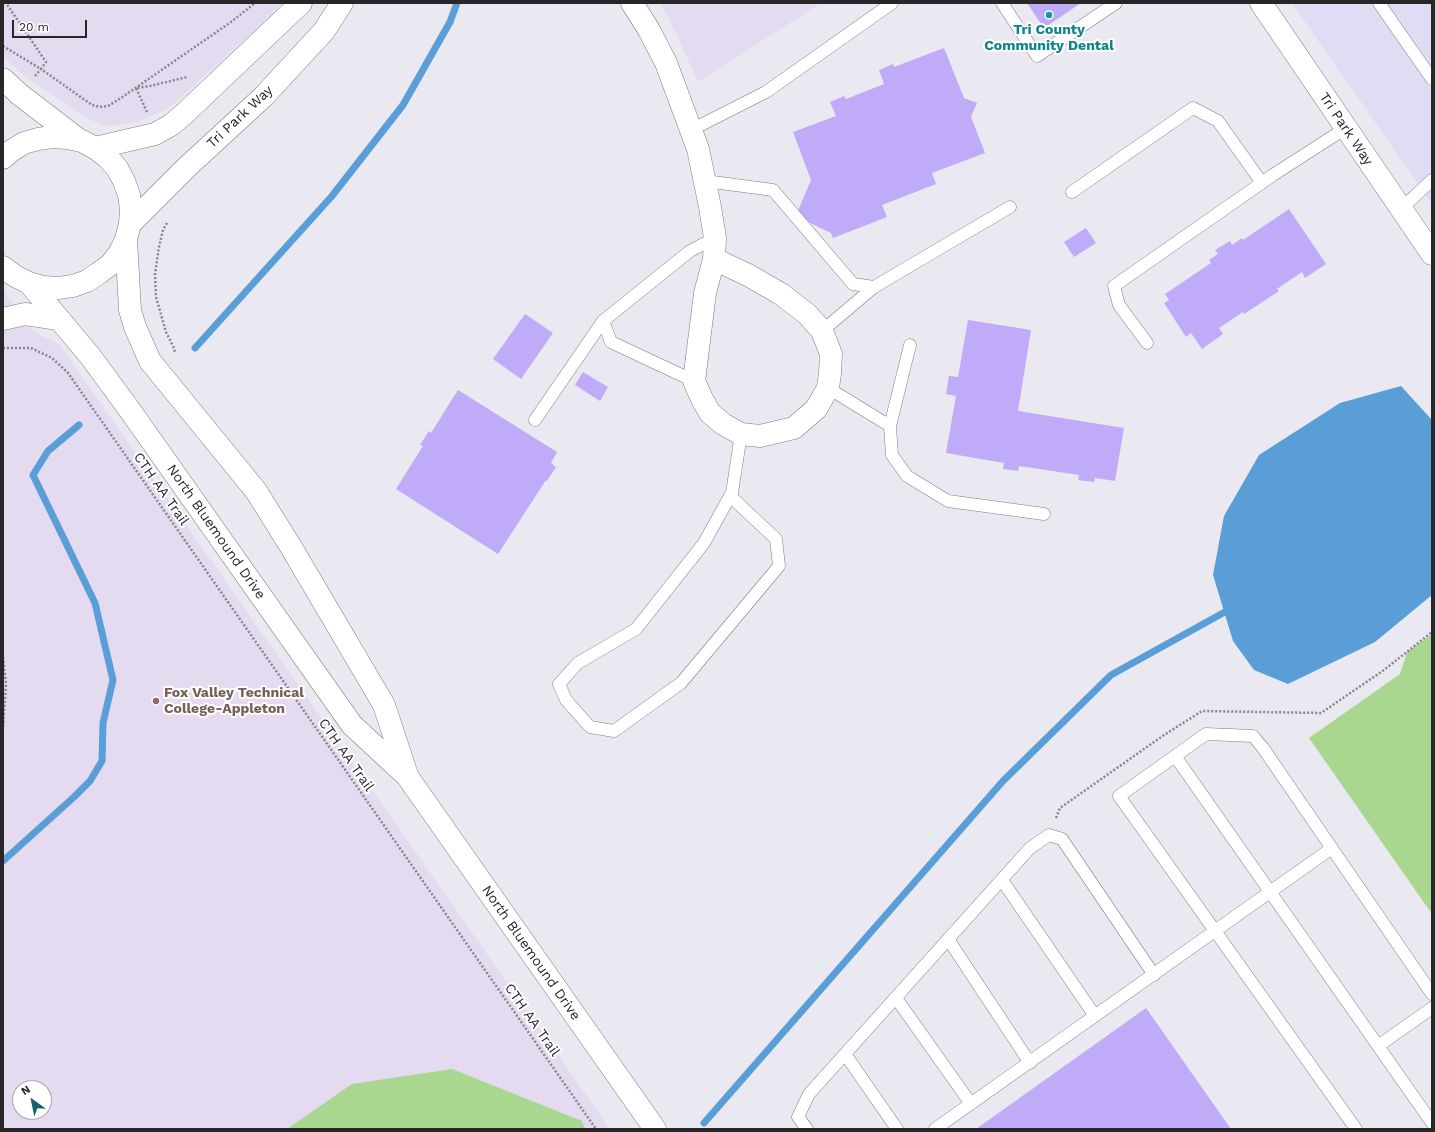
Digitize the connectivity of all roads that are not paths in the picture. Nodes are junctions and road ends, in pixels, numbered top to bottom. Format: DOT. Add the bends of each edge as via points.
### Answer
graph roads {
  1 [pos="301,3"];
  2 [pos="342,3"];
  3 [pos="632,3"];
  4 [pos="892,3"];
  5 [pos="1002,3"];
  6 [pos="1116,3"];
  7 [pos="1261,3"];
  8 [pos="1379,3"];
  9 [pos="3,79"];
  10 [pos="1432,79"];
  11 [pos="1346,128"];
  12 [pos="691,130"];
  13 [pos="88,145"];
  14 [pos="3,158"];
  15 [pos="1432,180"];
  16 [pos="704,181"];
  17 [pos="1262,182"];
  18 [pos="1072,192"];
  19 [pos="1010,207"];
  20 [pos="1401,209"];
  21 [pos="128,231"];
  22 [pos="715,248"];
  23 [pos="1432,254"];
  24 [pos="12,277"];
  25 [pos="874,287"];
  26 [pos="3,319"];
  27 [pos="59,319"];
  28 [pos="603,321"];
  29 [pos="822,331"];
  30 [pos="1147,343"];
  31 [pos="910,345"];
  32 [pos="694,381"];
  33 [pos="828,388"];
  34 [pos="535,420"];
  35 [pos="890,426"];
  36 [pos="741,434"];
  37 [pos="730,496"];
  38 [pos="1044,514"];
  39 [pos="1175,756"];
  40 [pos="407,776"];
  41 [pos="1332,848"];
  42 [pos="1002,880"];
  43 [pos="1270,892"];
  44 [pos="1215,931"];
  45 [pos="948,940"];
  46 [pos="1154,975"];
  47 [pos="1432,994"];
  48 [pos="896,998"];
  49 [pos="1432,1008"];
  50 [pos="1095,1016"];
  51 [pos="1378,1046"];
  52 [pos="845,1054"];
  53 [pos="1030,1063"];
  54 [pos="971,1104"];
  55 [pos="1432,1123"];
  56 [pos="655,1129"];
  57 [pos="807,1129"];
  58 [pos="897,1129"];
  59 [pos="936,1129"];
  60 [pos="1356,1129"];
  1 -- 13 [label="main road" via="171,125 155,134"];
  2 -- 21 [label="main road, Tri Park Way" via="324,31 263,97 187,167"];
  3 -- 12 [label="main road" via="666,63"];
  4 -- 12 [label="lane" via="766,92"];
  5 -- 6 [label="lane" via="1037,56"];
  7 -- 11 [label="main road, Tri Park Way"];
  8 -- 10 [label="lane"];
  9 -- 13 [label="main road" via="19,94"];
  11 -- 17 [label="lane"];
  11 -- 20 [label="main road, Tri Park Way"];
  12 -- 16 [label="main road" via="698,149"];
  13 -- 14 [label="main road" via="67,138 38,139 11,151"];
  13 -- 21 [label="main road, North Bluemound Drive" via="107,157 124,181 131,209"];
  15 -- 20 [label="lane"];
  16 -- 22 [label="main road"];
  16 -- 25 [label="lane" via="773,190 853,284"];
  17 -- 18 [label="lane" via="1218,120 1193,108"];
  17 -- 30 [label="lane" via="1114,286 1119,305"];
  19 -- 25 [label="lane"];
  20 -- 23 [label="main road, Tri Park Way"];
  21 -- 24 [label="main road" via="120,252 111,264 87,281 58,288 43,287"];
  21 -- 40 [label="main road, North Bluemound Drive" via="130,310 150,361 256,491 291,547 384,705"];
  22 -- 28 [label="lane" via="690,251"];
  22 -- 29 [label="main road" via="748,275 781,294 807,314"];
  22 -- 32 [label="main road" via="705,294"];
  24 -- 27 [label="main road, North Bluemound Drive"];
  25 -- 29 [label="lane"];
  26 -- 27 [label="main road" via="24,314"];
  27 -- 40 [label="main road, North Bluemound Drive" via="129,409 352,725"];
  28 -- 32 [label="lane" via="611,342"];
  28 -- 34 [label="lane"];
  29 -- 33 [label="main road" via="830,354"];
  31 -- 35 [label="lane"];
  32 -- 36 [label="main road" via="710,413"];
  33 -- 35 [label="lane"];
  33 -- 36 [label="main road" via="816,409 794,428 760,436"];
  35 -- 38 [label="lane" via="892,454 907,476 948,501"];
  36 -- 37 [label="lane"];
  37 -- 37 [label="lane" via="704,543 636,629 578,664 559,684 566,700 590,727 614,731 681,683 779,566 776,539"];
  39 -- 41 [label="lane" via="1206,734 1253,736 1264,748"];
  39 -- 43 [label="lane"];
  39 -- 44 [label="lane" via="1119,796"];
  40 -- 56 [label="main road, North Bluemound Drive"];
  41 -- 43 [label="lane"];
  41 -- 47 [label="lane"];
  42 -- 45 [label="lane"];
  42 -- 46 [label="lane" via="1030,848 1049,836 1062,840"];
  42 -- 50 [label="lane"];
  43 -- 44 [label="lane"];
  43 -- 51 [label="lane"];
  44 -- 46 [label="lane"];
  44 -- 60 [label="lane"];
  45 -- 48 [label="lane"];
  45 -- 53 [label="lane"];
  46 -- 50 [label="lane"];
  48 -- 52 [label="lane"];
  48 -- 54 [label="lane"];
  49 -- 51 [label="lane"];
  50 -- 53 [label="lane"];
  51 -- 55 [label="lane"];
  52 -- 57 [label="lane" via="809,1094 798,1117"];
  52 -- 58 [label="lane"];
  53 -- 54 [label="lane"];
  54 -- 59 [label="lane"];
}
